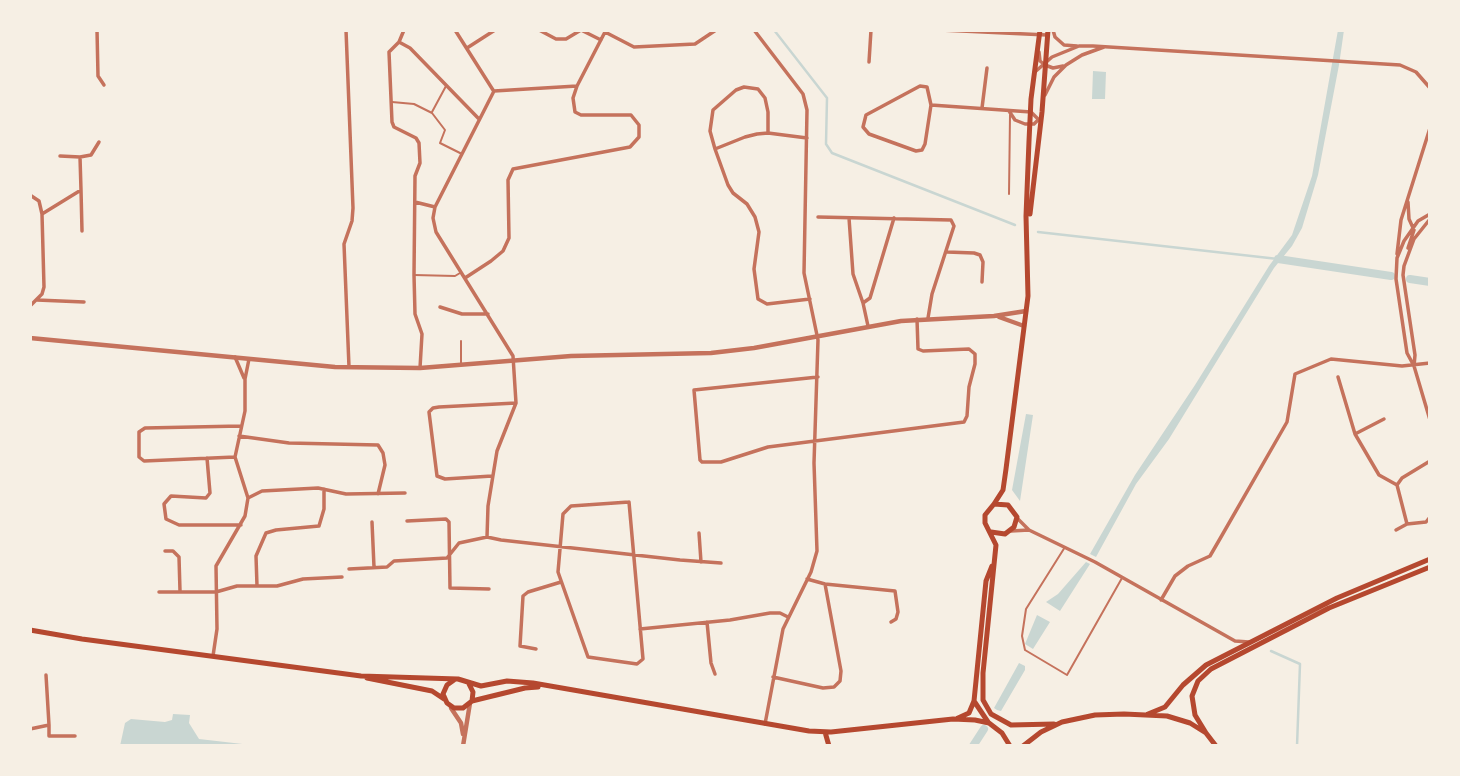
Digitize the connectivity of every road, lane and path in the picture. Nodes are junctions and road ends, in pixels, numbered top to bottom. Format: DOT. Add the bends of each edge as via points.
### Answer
graph roads {
  1 [pos="97,30"];
  2 [pos="346,30"];
  3 [pos="404,30"];
  4 [pos="455,30"];
  5 [pos="495,30"];
  6 [pos="539,30"];
  7 [pos="716,30"];
  8 [pos="754,30"];
  9 [pos="871,30"];
  10 [pos="940,30"];
  11 [pos="605,31"];
  12 [pos="1050,31"];
  13 [pos="1040,34"];
  14 [pos="601,40"];
  15 [pos="398,42"];
  16 [pos="1079,46"];
  17 [pos="1106,47"];
  18 [pos="467,48"];
  19 [pos="869,62"];
  20 [pos="1044,63"];
  21 [pos="1066,65"];
  22 [pos="987,68"];
  23 [pos="1035,73"];
  24 [pos="104,85"];
  25 [pos="447,85"];
  26 [pos="577,86"];
  27 [pos="1430,88"];
  28 [pos="494,91"];
  29 [pos="1042,100"];
  30 [pos="391,102"];
  31 [pos="931,105"];
  32 [pos="982,108"];
  33 [pos="1009,111"];
  34 [pos="1031,112"];
  35 [pos="432,113"];
  36 [pos="1040,118"];
  37 [pos="480,119"];
  38 [pos="1030,125"];
  39 [pos="1430,128"];
  40 [pos="768,133"];
  41 [pos="807,138"];
  42 [pos="99,142"];
  43 [pos="715,149"];
  44 [pos="462,153"];
  45 [pos="60,156"];
  46 [pos="80,157"];
  47 [pos="81,190"];
  48 [pos="1009,194"];
  49 [pos="30,195"];
  50 [pos="1409,196"];
  51 [pos="415,202"];
  52 [pos="435,207"];
  53 [pos="42,214"];
  54 [pos="1430,214"];
  55 [pos="1409,215"];
  56 [pos="818,217"];
  57 [pos="849,218"];
  58 [pos="894,218"];
  59 [pos="1430,219"];
  60 [pos="1401,220"];
  61 [pos="1420,220"];
  62 [pos="82,231"];
  63 [pos="1413,231"];
  64 [pos="1027,234"];
  65 [pos="947,252"];
  66 [pos="1397,258"];
  67 [pos="461,273"];
  68 [pos="414,275"];
  69 [pos="465,278"];
  70 [pos="982,282"];
  71 [pos="1404,285"];
  72 [pos="1397,286"];
  73 [pos="810,299"];
  74 [pos="37,300"];
  75 [pos="84,302"];
  76 [pos="863,303"];
  77 [pos="30,306"];
  78 [pos="440,307"];
  79 [pos="1026,311"];
  80 [pos="488,314"];
  81 [pos="994,316"];
  82 [pos="928,318"];
  83 [pos="917,319"];
  84 [pos="868,326"];
  85 [pos="1024,326"];
  86 [pos="1411,333"];
  87 [pos="1405,334"];
  88 [pos="818,336"];
  89 [pos="30,338"];
  90 [pos="461,341"];
  91 [pos="236,357"];
  92 [pos="249,358"];
  93 [pos="513,361"];
  94 [pos="1430,363"];
  95 [pos="461,365"];
  96 [pos="1414,366"];
  97 [pos="349,367"];
  98 [pos="420,368"];
  99 [pos="818,377"];
  100 [pos="1338,377"];
  101 [pos="245,379"];
  102 [pos="516,403"];
  103 [pos="1384,419"];
  104 [pos="1430,421"];
  105 [pos="241,426"];
  106 [pos="1355,434"];
  107 [pos="239,436"];
  108 [pos="815,442"];
  109 [pos="235,457"];
  110 [pos="207,458"];
  111 [pos="1430,461"];
  112 [pos="492,476"];
  113 [pos="1397,485"];
  114 [pos="324,489"];
  115 [pos="1003,490"];
  116 [pos="405,493"];
  117 [pos="378,494"];
  118 [pos="248,498"];
  119 [pos="994,504"];
  120 [pos="1008,505"];
  121 [pos="1017,517"];
  122 [pos="1430,517"];
  123 [pos="407,521"];
  124 [pos="372,522"];
  125 [pos="1407,524"];
  126 [pos="241,525"];
  127 [pos="1029,530"];
  128 [pos="1396,530"];
  129 [pos="991,532"];
  130 [pos="1008,532"];
  131 [pos="699,533"];
  132 [pos="487,537"];
  133 [pos="996,545"];
  134 [pos="1065,546"];
  135 [pos="560,547"];
  136 [pos="164,551"];
  137 [pos="451,552"];
  138 [pos="633,554"];
  139 [pos="1430,559"];
  140 [pos="994,560"];
  141 [pos="701,562"];
  142 [pos="721,563"];
  143 [pos="374,567"];
  144 [pos="1430,567"];
  145 [pos="349,569"];
  146 [pos="342,577"];
  147 [pos="1122,578"];
  148 [pos="807,579"];
  149 [pos="561,582"];
  150 [pos="825,584"];
  151 [pos="257,586"];
  152 [pos="489,589"];
  153 [pos="159,592"];
  154 [pos="180,592"];
  155 [pos="216,592"];
  156 [pos="1161,600"];
  157 [pos="788,617"];
  158 [pos="706,622"];
  159 [pos="891,622"];
  160 [pos="640,629"];
  161 [pos="30,630"];
  162 [pos="1251,642"];
  163 [pos="536,649"];
  164 [pos="213,656"];
  165 [pos="46,674"];
  166 [pos="715,674"];
  167 [pos="361,676"];
  168 [pos="773,677"];
  169 [pos="454,680"];
  170 [pos="469,684"];
  171 [pos="552,687"];
  172 [pos="444,699"];
  173 [pos="974,701"];
  174 [pos="471,702"];
  175 [pos="450,707"];
  176 [pos="1148,715"];
  177 [pos="953,719"];
  178 [pos="765,723"];
  179 [pos="989,723"];
  180 [pos="1054,724"];
  181 [pos="48,725"];
  182 [pos="30,729"];
  183 [pos="825,732"];
  184 [pos="1206,733"];
  185 [pos="75,736"];
  186 [pos="463,744"];
  187 [pos="829,746"];
  188 [pos="1010,746"];
  189 [pos="1023,746"];
  190 [pos="1216,746"];
  1 -- 24 [label="street" via="97,76"];
  2 -- 97 [label="street" via="353,208 344,244"];
  3 -- 15 [label="street"];
  4 -- 18 [label="street"];
  5 -- 18 [label="street"];
  6 -- 14 [label="street" via="556,39 581,30"];
  7 -- 11 [label="street" via="695,44 634,47"];
  8 -- 41 [label="street" via="803,94"];
  9 -- 19 [label="street"];
  10 -- 13 [label="street"];
  11 -- 14 [label="street"];
  12 -- 13 [label="street"];
  12 -- 16 [label="street" via="1064,45"];
  12 -- 20 [label="main road"];
  13 -- 20 [label="street"];
  13 -- 23 [label="main road"];
  14 -- 26 [label="street"];
  15 -- 25 [label="street"];
  15 -- 30 [label="street" via="389,52"];
  16 -- 17 [label="street"];
  16 -- 20 [label="street"];
  17 -- 21 [label="street"];
  17 -- 27 [label="street" via="1400,65 1416,72"];
  18 -- 28 [label="street"];
  20 -- 21 [label="street" via="1053,68"];
  20 -- 23 [label="street"];
  20 -- 29 [label="main road"];
  21 -- 29 [label="street"];
  22 -- 32 [label="street"];
  23 -- 34 [label="main road"];
  25 -- 35 [label="lane"];
  25 -- 37 [label="street"];
  26 -- 28 [label="street"];
  26 -- 69 [label="street" via="575,112 631,114 639,125 639,137 630,147 513,169 508,180 509,238 503,251"];
  28 -- 37 [label="street"];
  29 -- 36 [label="main road"];
  30 -- 35 [label="lane" via="414,104"];
  30 -- 51 [label="street" via="394,128 419,143"];
  31 -- 31 [label="street" via="927,87 920,86 866,115 863,127 869,134 922,150"];
  31 -- 32 [label="street"];
  32 -- 33 [label="street"];
  33 -- 34 [label="street"];
  33 -- 38 [label="street" via="1015,120"];
  33 -- 48 [label="lane"];
  34 -- 36 [label="street"];
  34 -- 38 [label="main road"];
  35 -- 44 [label="lane" via="445,130 440,143"];
  36 -- 38 [label="street"];
  36 -- 64 [label="main road"];
  37 -- 44 [label="street"];
  38 -- 64 [label="main road"];
  39 -- 50 [label="street"];
  40 -- 41 [label="street"];
  40 -- 43 [label="street" via="745,136"];
  40 -- 43 [label="street" via="765,98 758,89 744,87 713,110 710,131"];
  41 -- 73 [label="street" via="804,273"];
  42 -- 46 [label="street" via="91,155"];
  43 -- 73 [label="street" via="728,185 755,217 758,299 767,304"];
  44 -- 52 [label="street"];
  45 -- 46 [label="street"];
  46 -- 47 [label="street"];
  47 -- 53 [label="street"];
  47 -- 62 [label="street"];
  49 -- 53 [label="street" via="39,201"];
  50 -- 55 [label="street"];
  50 -- 60 [label="street"];
  51 -- 52 [label="street"];
  51 -- 68 [label="street"];
  52 -- 67 [label="street" via="436,232"];
  53 -- 74 [label="street" via="44,287"];
  54 -- 61 [label="street"];
  55 -- 61 [label="street"];
  55 -- 63 [label="street"];
  56 -- 57 [label="street"];
  57 -- 58 [label="street"];
  57 -- 76 [label="street" via="853,274"];
  58 -- 65 [label="street" via="951,220 954,226"];
  58 -- 76 [label="street" via="870,298"];
  59 -- 63 [label="street"];
  60 -- 63 [label="street" via="1404,230"];
  60 -- 66 [label="street"];
  61 -- 63 [label="street"];
  63 -- 66 [label="street"];
  63 -- 71 [label="street"];
  64 -- 79 [label="main road"];
  65 -- 70 [label="street" via="980,256"];
  65 -- 82 [label="street"];
  66 -- 72 [label="street"];
  67 -- 68 [label="lane"];
  67 -- 69 [label="street"];
  68 -- 98 [label="street" via="415,314 422,334"];
  69 -- 80 [label="street"];
  71 -- 72 [label="street"];
  71 -- 86 [label="street"];
  72 -- 87 [label="street"];
  73 -- 88 [label="street"];
  74 -- 75 [label="street"];
  74 -- 77 [label="street"];
  76 -- 84 [label="street"];
  78 -- 80 [label="street" via="462,314"];
  79 -- 81 [label="street"];
  79 -- 85 [label="main road"];
  80 -- 93 [label="street"];
  81 -- 82 [label="street"];
  81 -- 85 [label="street"];
  82 -- 83 [label="street"];
  83 -- 84 [label="street"];
  83 -- 108 [label="street" via="918,349 970,349 975,354 964,422"];
  84 -- 88 [label="street"];
  85 -- 115 [label="main road"];
  86 -- 87 [label="street"];
  86 -- 96 [label="street"];
  87 -- 96 [label="street"];
  88 -- 93 [label="street" via="711,352"];
  88 -- 99 [label="street"];
  89 -- 91 [label="street"];
  90 -- 95 [label="lane"];
  91 -- 92 [label="street"];
  91 -- 101 [label="street"];
  92 -- 97 [label="street"];
  92 -- 101 [label="street"];
  93 -- 95 [label="street"];
  93 -- 102 [label="street"];
  94 -- 96 [label="street"];
  95 -- 98 [label="street"];
  96 -- 104 [label="street"];
  96 -- 156 [label="street" via="1331,359 1295,374 1287,422 1210,556 1178,573"];
  97 -- 98 [label="street"];
  99 -- 108 [label="street"];
  99 -- 108 [label="street" via="697,388 694,393 702,462"];
  100 -- 106 [label="street"];
  101 -- 105 [label="street"];
  102 -- 112 [label="street"];
  102 -- 112 [label="street" via="439,407 429,412 437,476"];
  103 -- 106 [label="street"];
  105 -- 107 [label="street"];
  105 -- 110 [label="street" via="145,428 139,432 139,457 144,461"];
  106 -- 113 [label="street" via="1379,475"];
  107 -- 109 [label="street"];
  107 -- 117 [label="street" via="289,443 378,445 385,465"];
  108 -- 148 [label="street" via="817,551"];
  109 -- 110 [label="street"];
  109 -- 118 [label="street"];
  110 -- 126 [label="street" via="206,498 171,496 164,504 166,519 179,525"];
  111 -- 113 [label="street"];
  112 -- 132 [label="street"];
  113 -- 125 [label="street"];
  114 -- 117 [label="street"];
  114 -- 118 [label="street" via="262,491"];
  114 -- 151 [label="street" via="320,526 266,533 256,556"];
  115 -- 119 [label="main road"];
  115 -- 120 [label="main road"];
  116 -- 117 [label="street"];
  118 -- 126 [label="street"];
  119 -- 120 [label="main road"];
  119 -- 129 [label="main road" via="985,515"];
  120 -- 121 [label="main road"];
  121 -- 127 [label="street"];
  121 -- 130 [label="main road"];
  122 -- 125 [label="street" via="1426,522"];
  123 -- 137 [label="street" via="446,519"];
  124 -- 143 [label="street"];
  125 -- 128 [label="street"];
  126 -- 155 [label="street" via="216,566"];
  127 -- 130 [label="street"];
  127 -- 134 [label="street"];
  129 -- 130 [label="main road"];
  129 -- 133 [label="main road"];
  130 -- 133 [label="main road"];
  131 -- 141 [label="street"];
  132 -- 135 [label="street"];
  132 -- 137 [label="street" via="459,543"];
  133 -- 140 [label="main road"];
  134 -- 147 [label="street"];
  134 -- 147 [label="lane" via="1026,609 1022,636 1025,650 1057,669 1067,674"];
  135 -- 138 [label="street"];
  135 -- 138 [label="street" via="563,514 570,506 629,502"];
  135 -- 149 [label="street"];
  136 -- 154 [label="street" via="179,557"];
  137 -- 143 [label="street" via="447,558 394,561 387,567"];
  137 -- 152 [label="street" via="450,588"];
  138 -- 141 [label="street"];
  138 -- 160 [label="street"];
  139 -- 162 [label="main road" via="1337,598"];
  140 -- 173 [label="main road" via="986,581"];
  140 -- 180 [label="main road" via="983,700 991,714 1011,725"];
  141 -- 142 [label="street"];
  143 -- 145 [label="street"];
  144 -- 184 [label="main road" via="1329,608 1211,669 1198,681 1192,696 1195,715"];
  146 -- 151 [label="street"];
  147 -- 156 [label="street"];
  148 -- 150 [label="street"];
  148 -- 157 [label="street"];
  149 -- 160 [label="street" via="588,657 637,664 643,659"];
  149 -- 163 [label="street" via="523,596 520,646"];
  150 -- 159 [label="street" via="895,590 898,612"];
  150 -- 168 [label="street" via="840,681 823,688"];
  151 -- 155 [label="street"];
  153 -- 154 [label="street"];
  154 -- 155 [label="street"];
  155 -- 164 [label="street"];
  156 -- 162 [label="street" via="1238,643"];
  157 -- 158 [label="street" via="770,613"];
  157 -- 168 [label="street"];
  158 -- 160 [label="street"];
  158 -- 166 [label="street"];
  161 -- 164 [label="main road"];
  162 -- 176 [label="main road" via="1198,671 1165,706"];
  164 -- 167 [label="main road"];
  165 -- 181 [label="street"];
  167 -- 169 [label="main road"];
  167 -- 172 [label="main road" via="432,691"];
  168 -- 178 [label="street"];
  169 -- 170 [label="main road"];
  169 -- 172 [label="main road" via="444,689"];
  170 -- 171 [label="main road" via="507,681"];
  170 -- 174 [label="main road"];
  171 -- 174 [label="main road" via="525,688"];
  171 -- 178 [label="main road"];
  172 -- 175 [label="main road"];
  173 -- 177 [label="main road" via="969,713"];
  173 -- 179 [label="main road"];
  174 -- 175 [label="main road" via="459,709"];
  174 -- 186 [label="street"];
  175 -- 186 [label="street" via="461,723"];
  176 -- 180 [label="main road" via="1095,715"];
  176 -- 184 [label="main road" via="1175,718"];
  177 -- 179 [label="main road"];
  177 -- 183 [label="main road"];
  178 -- 183 [label="main road"];
  179 -- 188 [label="main road" via="1006,736"];
  180 -- 189 [label="main road"];
  181 -- 182 [label="street"];
  181 -- 185 [label="street" via="49,736"];
  183 -- 187 [label="main road"];
  184 -- 190 [label="main road"];
}
